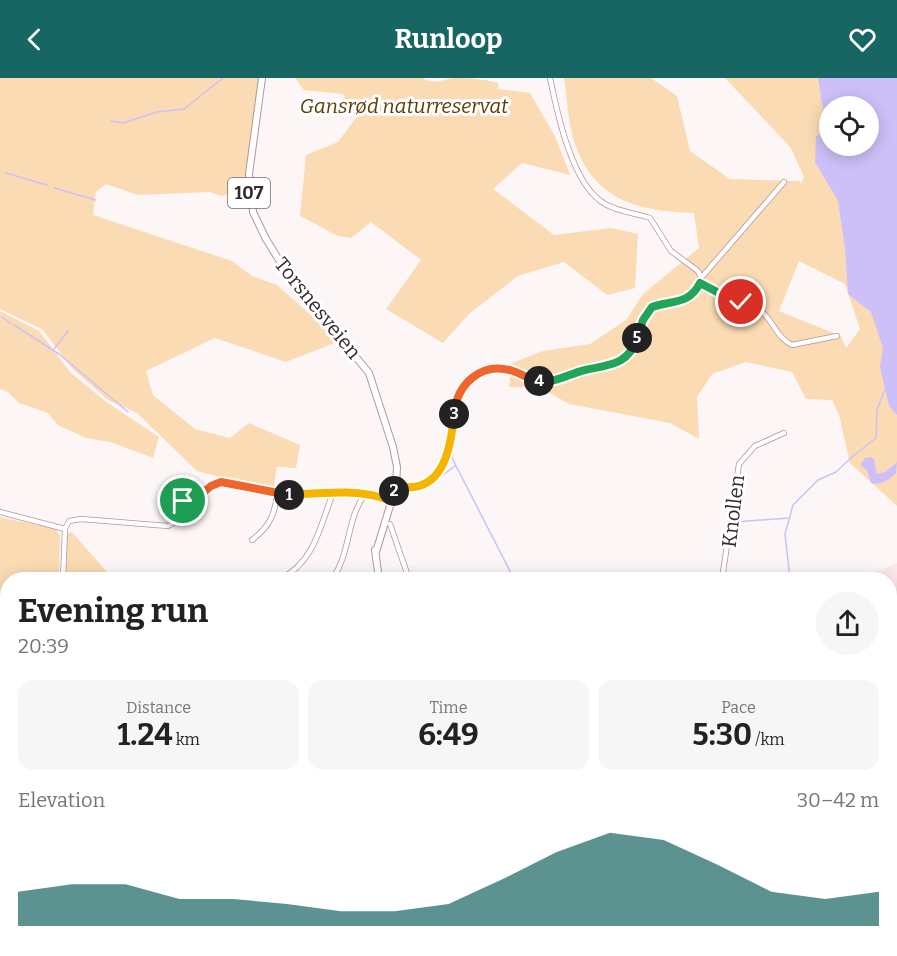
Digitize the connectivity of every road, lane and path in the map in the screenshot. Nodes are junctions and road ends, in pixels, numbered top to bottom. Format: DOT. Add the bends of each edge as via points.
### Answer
graph roads {
  1 [pos="262,78"];
  2 [pos="550,78"];
  3 [pos="783,182"];
  4 [pos="700,280"];
  5 [pos="837,336"];
  6 [pos="784,433"];
  7 [pos="396,486"];
  8 [pos="333,493"];
  9 [pos="277,494"];
  10 [pos="365,494"];
  11 [pos="392,501"];
  12 [pos="0,512"];
  13 [pos="390,524"];
  14 [pos="65,529"];
  15 [pos="252,540"];
  16 [pos="63,572"];
  17 [pos="291,572"];
  18 [pos="337,572"];
  19 [pos="378,572"];
  20 [pos="407,572"];
  21 [pos="723,572"];
  1 -- 7 [label="main road, Torsnesveien / 107" via="249,174 252,207 287,273 369,373 396,461"];
  2 -- 4 [label="street" via="567,147 595,195 611,207 650,218 671,251 698,271"];
  3 -- 4 [label="street"];
  4 -- 5 [label="street" via="762,311 781,339 792,345"];
  4 -- 7 [label="street" via="692,296 684,301 657,305 647,312 629,354 609,367 547,382 511,370 494,369 470,378 455,401 451,443 440,471 422,484"];
  6 -- 21 [label="street, Knollen" via="755,446 739,464"];
  7 -- 11 [label="main road, Torsnesveien / 107"];
  8 -- 9 [label="street"];
  8 -- 10 [label="street"];
  8 -- 17 [label="street" via="311,553"];
  9 -- 14 [label="street" via="217,483 168,526 78,519 69,522"];
  9 -- 15 [label="street" via="269,525"];
  10 -- 11 [label="street"];
  10 -- 18 [label="street" via="350,527"];
  11 -- 19 [label="main road, Torsnesveien / 107" via="380,526"];
  12 -- 14 [label="street"];
  13 -- 20 [label="street"];
  14 -- 16 [label="street"];
}
